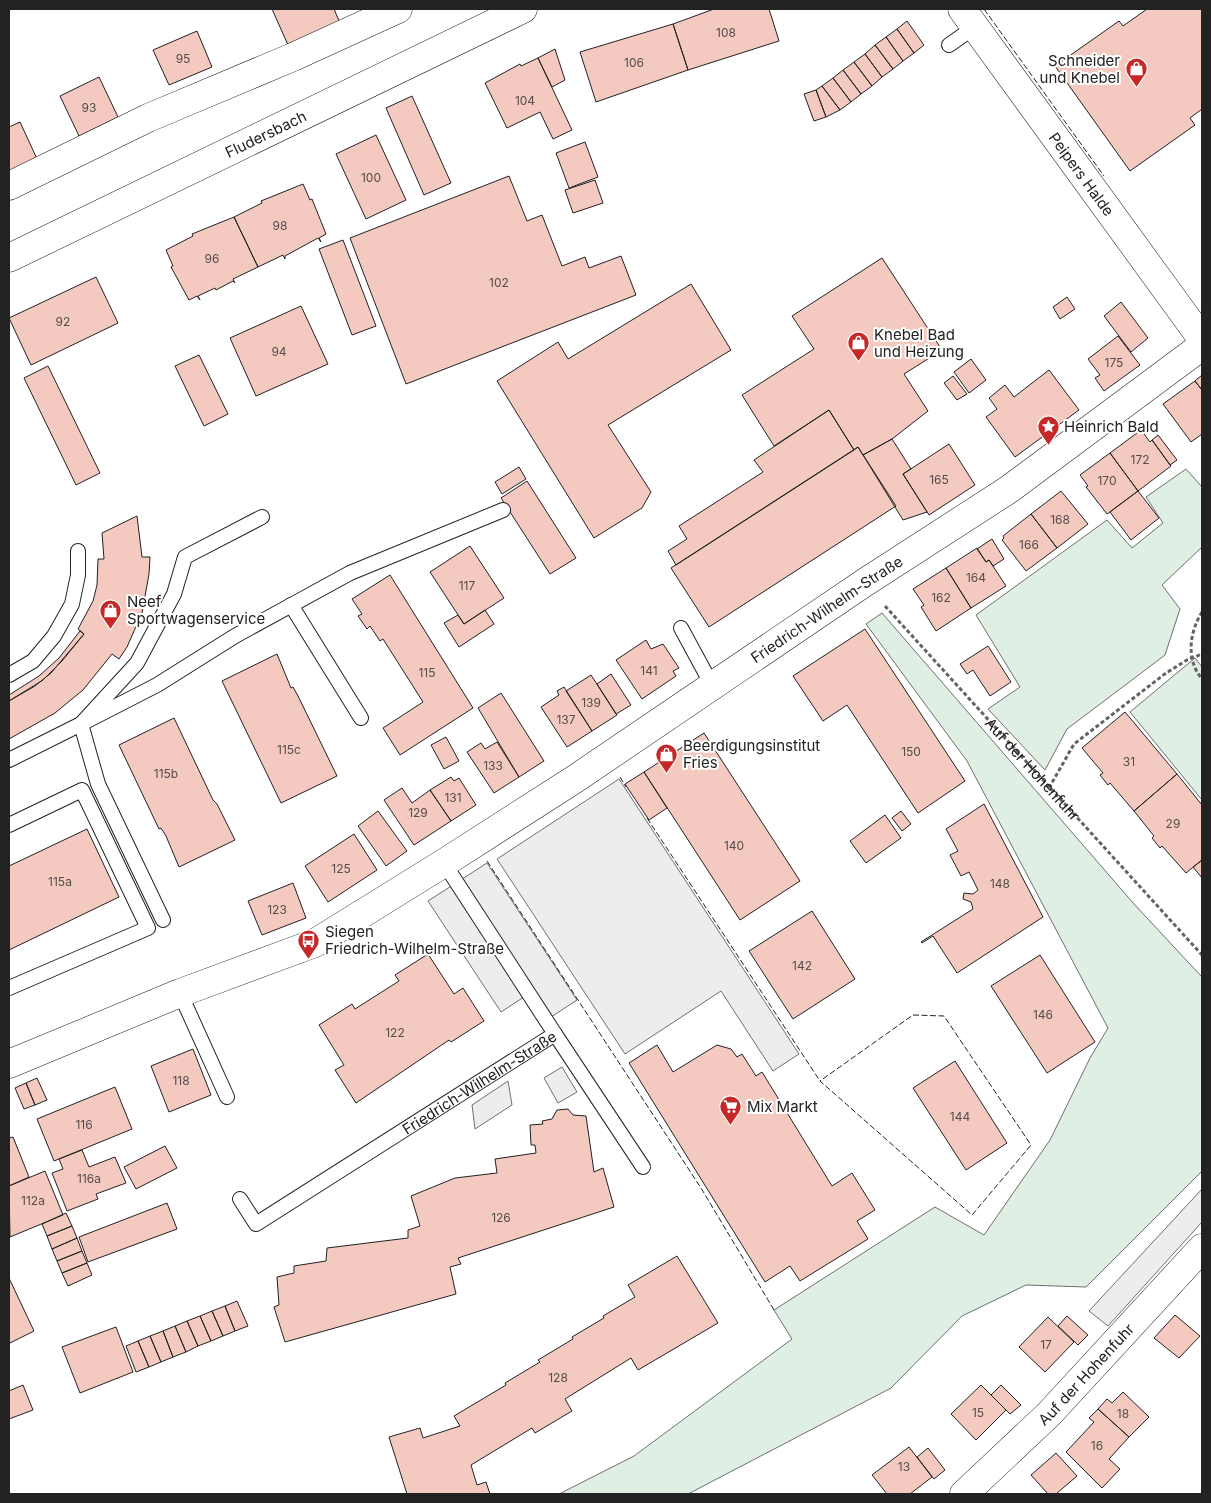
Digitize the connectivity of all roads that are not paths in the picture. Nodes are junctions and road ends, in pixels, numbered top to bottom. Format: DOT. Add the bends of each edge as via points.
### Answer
graph roads {
  1 [pos="398,9"];
  2 [pos="523,9"];
  3 [pos="969,17"];
  4 [pos="949,45"];
  5 [pos="9,186"];
  6 [pos="9,258"];
  7 [pos="1202,339"];
  8 [pos="1202,346"];
  9 [pos="503,510"];
  10 [pos="262,517"];
  11 [pos="78,551"];
  12 [pos="290,605"];
  13 [pos="681,628"];
  14 [pos="9,675"];
  15 [pos="713,687"];
  16 [pos="361,718"];
  17 [pos="81,724"];
  18 [pos="9,760"];
  19 [pos="9,825"];
  20 [pos="444,863"];
  21 [pos="163,920"];
  22 [pos="9,988"];
  23 [pos="180,993"];
  24 [pos="555,1034"];
  25 [pos="9,1064"];
  26 [pos="227,1097"];
  27 [pos="643,1167"];
  28 [pos="240,1199"];
  29 [pos="1202,1248"];
  30 [pos="964,1494"];
  1 -- 5 [label="street" via="148,118"];
  2 -- 6 [label="street, Fludersbach"];
  3 -- 4 [label="lane"];
  3 -- 7 [label="street, Peipers Halde"];
  8 -- 15 [label="street, Friedrich-Wilhelm-Straße" via="1008,490 864,583"];
  9 -- 12 [label="lane" via="350,573"];
  10 -- 17 [label="lane" via="185,557 174,594 137,663"];
  11 -- 14 [label="lane" via="78,575 72,604 54,636 33,661"];
  12 -- 16 [label="lane"];
  12 -- 17 [label="lane" via="156,685"];
  13 -- 15 [label="lane"];
  15 -- 20 [label="street, Friedrich-Wilhelm-Straße"];
  17 -- 18 [label="lane"];
  17 -- 21 [label="lane" via="98,784"];
  19 -- 22 [label="lane" via="82,790 148,928"];
  20 -- 23 [label="street, Friedrich-Wilhelm-Straße" via="314,943"];
  20 -- 24 [label="lane, Friedrich-Wilhelm-Straße"];
  23 -- 25 [label="street, Friedrich-Wilhelm-Straße"];
  23 -- 26 [label="lane"];
  24 -- 27 [label="lane"];
  24 -- 28 [label="lane, Friedrich-Wilhelm-Straße" via="256,1224"];
  29 -- 30 [label="street, Auf der Hohenfuhr" via="1049,1414"];
}
